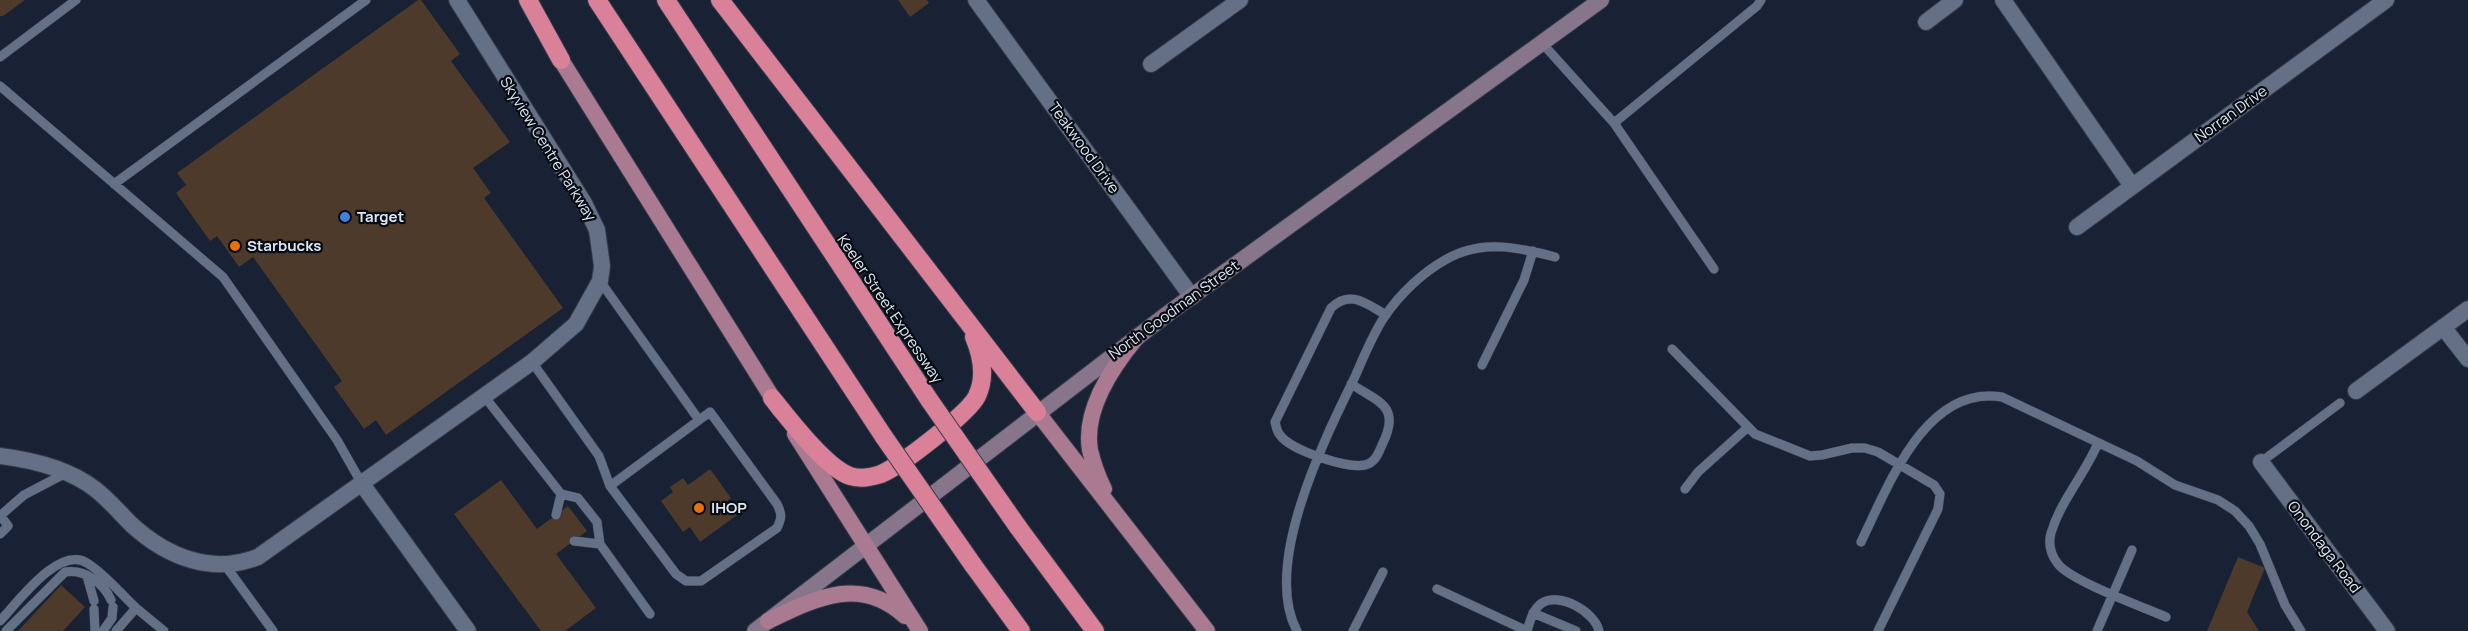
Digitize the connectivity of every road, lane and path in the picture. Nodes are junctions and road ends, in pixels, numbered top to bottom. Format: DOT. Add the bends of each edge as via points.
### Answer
graph roads {
  1 [pos="76,0"];
  2 [pos="366,0"];
  3 [pos="457,0"];
  4 [pos="523,0"];
  5 [pos="528,0"];
  6 [pos="597,0"];
  7 [pos="666,0"];
  8 [pos="720,0"];
  9 [pos="976,0"];
  10 [pos="1240,0"];
  11 [pos="1601,0"];
  12 [pos="1761,0"];
  13 [pos="1955,0"];
  14 [pos="2003,0"];
  15 [pos="2386,0"];
  16 [pos="1926,22"];
  17 [pos="1542,42"];
  18 [pos="0,57"];
  19 [pos="561,60"];
  20 [pos="1151,64"];
  21 [pos="0,86"];
  22 [pos="1614,123"];
  23 [pos="114,184"];
  24 [pos="2132,186"];
  25 [pos="2077,227"];
  26 [pos="1533,251"];
  27 [pos="1555,257"];
  28 [pos="1714,268"];
  29 [pos="600,281"];
  30 [pos="1192,297"];
  31 [pos="2468,309"];
  32 [pos="962,313"];
  33 [pos="1386,315"];
  34 [pos="2443,327"];
  35 [pos="1137,337"];
  36 [pos="1672,349"];
  37 [pos="2468,359"];
  38 [pos="532,362"];
  39 [pos="1482,365"];
  40 [pos="1351,384"];
  41 [pos="2356,391"];
  42 [pos="484,396"];
  43 [pos="772,398"];
  44 [pos="2340,403"];
  45 [pos="1037,412"];
  46 [pos="699,420"];
  47 [pos="1747,428"];
  48 [pos="2098,443"];
  49 [pos="1317,455"];
  50 [pos="0,456"];
  51 [pos="2261,462"];
  52 [pos="1901,465"];
  53 [pos="66,472"];
  54 [pos="362,484"];
  55 [pos="610,486"];
  56 [pos="1684,489"];
  57 [pos="561,494"];
  58 [pos="1114,512"];
  59 [pos="0,515"];
  60 [pos="556,515"];
  61 [pos="0,534"];
  62 [pos="574,541"];
  63 [pos="1861,542"];
  64 [pos="600,544"];
  65 [pos="865,546"];
  66 [pos="2132,550"];
  67 [pos="225,565"];
  68 [pos="1383,572"];
  69 [pos="87,576"];
  70 [pos="1437,589"];
  71 [pos="2113,594"];
  72 [pos="136,608"];
  73 [pos="1533,613"];
  74 [pos="650,614"];
  75 [pos="2166,617"];
  76 [pos="0,621"];
  77 [pos="766,628"];
  78 [pos="6,631"];
  79 [pos="95,631"];
  80 [pos="104,631"];
  81 [pos="116,631"];
  82 [pos="164,631"];
  83 [pos="273,631"];
  84 [pos="468,631"];
  85 [pos="920,631"];
  86 [pos="1021,631"];
  87 [pos="1095,631"];
  88 [pos="1207,631"];
  89 [pos="1297,631"];
  90 [pos="1353,631"];
  91 [pos="1527,631"];
  92 [pos="1576,631"];
  93 [pos="1599,631"];
  94 [pos="1878,631"];
  95 [pos="2097,631"];
  96 [pos="2301,631"];
  97 [pos="2387,631"];
  1 -- 18 [label="lane"];
  2 -- 23 [label="lane"];
  3 -- 29 [label="street, Skyview Centre Parkway" via="584,203 597,230"];
  4 -- 19 [label="main road"];
  5 -- 19 [label="highway"];
  6 -- 86 [label="highway, bridge" via="884,437"];
  7 -- 87 [label="highway, Keeler Street Expressway, bridge" via="930,401"];
  8 -- 32 [label="highway"];
  9 -- 30 [label="street, Teakwood Drive"];
  10 -- 20 [label="street"];
  11 -- 17 [label="main road, North Goodman Street"];
  12 -- 22 [label="lane"];
  13 -- 16 [label="street"];
  14 -- 24 [label="street"];
  15 -- 24 [label="street, Norran Drive"];
  17 -- 22 [label="lane"];
  17 -- 30 [label="main road, North Goodman Street"];
  19 -- 43 [label="main road"];
  21 -- 23 [label="lane"];
  22 -- 28 [label="lane"];
  23 -- 54 [label="lane" via="223,277 337,440"];
  24 -- 25 [label="street, Norran Drive"];
  26 -- 27 [label="lane"];
  26 -- 33 [label="lane" via="1494,246 1452,256 1417,280"];
  26 -- 39 [label="lane" via="1524,280"];
  29 -- 38 [label="street, Skyview Centre Parkway" via="576,324"];
  29 -- 46 [label="lane"];
  30 -- 35 [label="main road, North Goodman Street"];
  31 -- 34 [label="street"];
  32 -- 43 [label="highway" via="981,359 978,395 960,417 884,473 848,476 801,433"];
  32 -- 45 [label="highway"];
  33 -- 40 [label="lane"];
  33 -- 49 [label="lane" via="1352,298 1340,300 1331,308 1275,422 1288,443"];
  34 -- 37 [label="street"];
  34 -- 41 [label="street"];
  35 -- 45 [label="main road, North Goodman Street"];
  35 -- 58 [label="main road" via="1104,388 1089,430 1090,451"];
  36 -- 47 [label="lane"];
  38 -- 42 [label="street, Skyview Centre Parkway"];
  38 -- 55 [label="lane" via="599,456"];
  40 -- 49 [label="lane"];
  40 -- 49 [label="lane" via="1383,405 1391,416 1390,429 1376,458 1368,465 1355,466"];
  42 -- 54 [label="street, Skyview Centre Parkway"];
  42 -- 57 [label="lane"];
  43 -- 65 [label="main road"];
  44 -- 51 [label="lane"];
  45 -- 58 [label="main road"];
  45 -- 65 [label="main road, North Goodman Street"];
  46 -- 55 [label="lane"];
  46 -- 55 [label="lane" via="710,412 777,504 782,513 777,528 701,581 686,581 676,574"];
  47 -- 52 [label="lane" via="1810,456 1865,448"];
  47 -- 56 [label="lane"];
  48 -- 52 [label="lane" via="2001,398 1977,396 1954,403 1930,421"];
  48 -- 71 [label="lane" via="2066,500 2050,546 2063,568"];
  48 -- 96 [label="lane" via="2235,511 2260,544 2285,605"];
  49 -- 89 [label="lane" via="1306,486 1287,577 1287,603"];
  50 -- 53 [label="street, Skyview Centre Parkway"];
  51 -- 97 [label="street, Onondaga Road"];
  52 -- 63 [label="lane"];
  52 -- 94 [label="lane" via="1934,485 1940,494 1940,504"];
  53 -- 59 [label="lane" via="24,495"];
  53 -- 67 [label="street, Skyview Centre Parkway" via="95,489 151,542 199,563"];
  54 -- 67 [label="street, Skyview Centre Parkway" via="258,557 242,564"];
  54 -- 84 [label="street"];
  57 -- 60 [label="lane"];
  57 -- 64 [label="lane" via="578,498 585,506 597,522"];
  58 -- 88 [label="main road"];
  59 -- 61 [label="lane" via="8,526"];
  62 -- 64 [label="lane"];
  64 -- 74 [label="lane"];
  65 -- 77 [label="main road, North Goodman Street"];
  65 -- 85 [label="main road"];
  66 -- 71 [label="lane"];
  67 -- 83 [label="lane"];
  68 -- 90 [label="lane"];
  69 -- 78 [label="lane" via="65,572"];
  69 -- 79 [label="lane"];
  69 -- 80 [label="lane" via="104,588 112,603 112,618"];
  70 -- 91 [label="lane"];
  71 -- 75 [label="lane"];
  71 -- 95 [label="lane"];
  72 -- 76 [label="lane" via="87,563 72,558 45,573"];
  72 -- 81 [label="lane"];
  72 -- 82 [label="lane"];
  73 -- 91 [label="lane"];
  73 -- 92 [label="lane"];
  73 -- 93 [label="lane" via="1544,602 1560,600 1592,617"];
  77 -- 85 [label="main road" via="823,598 863,593 887,602"];
}
